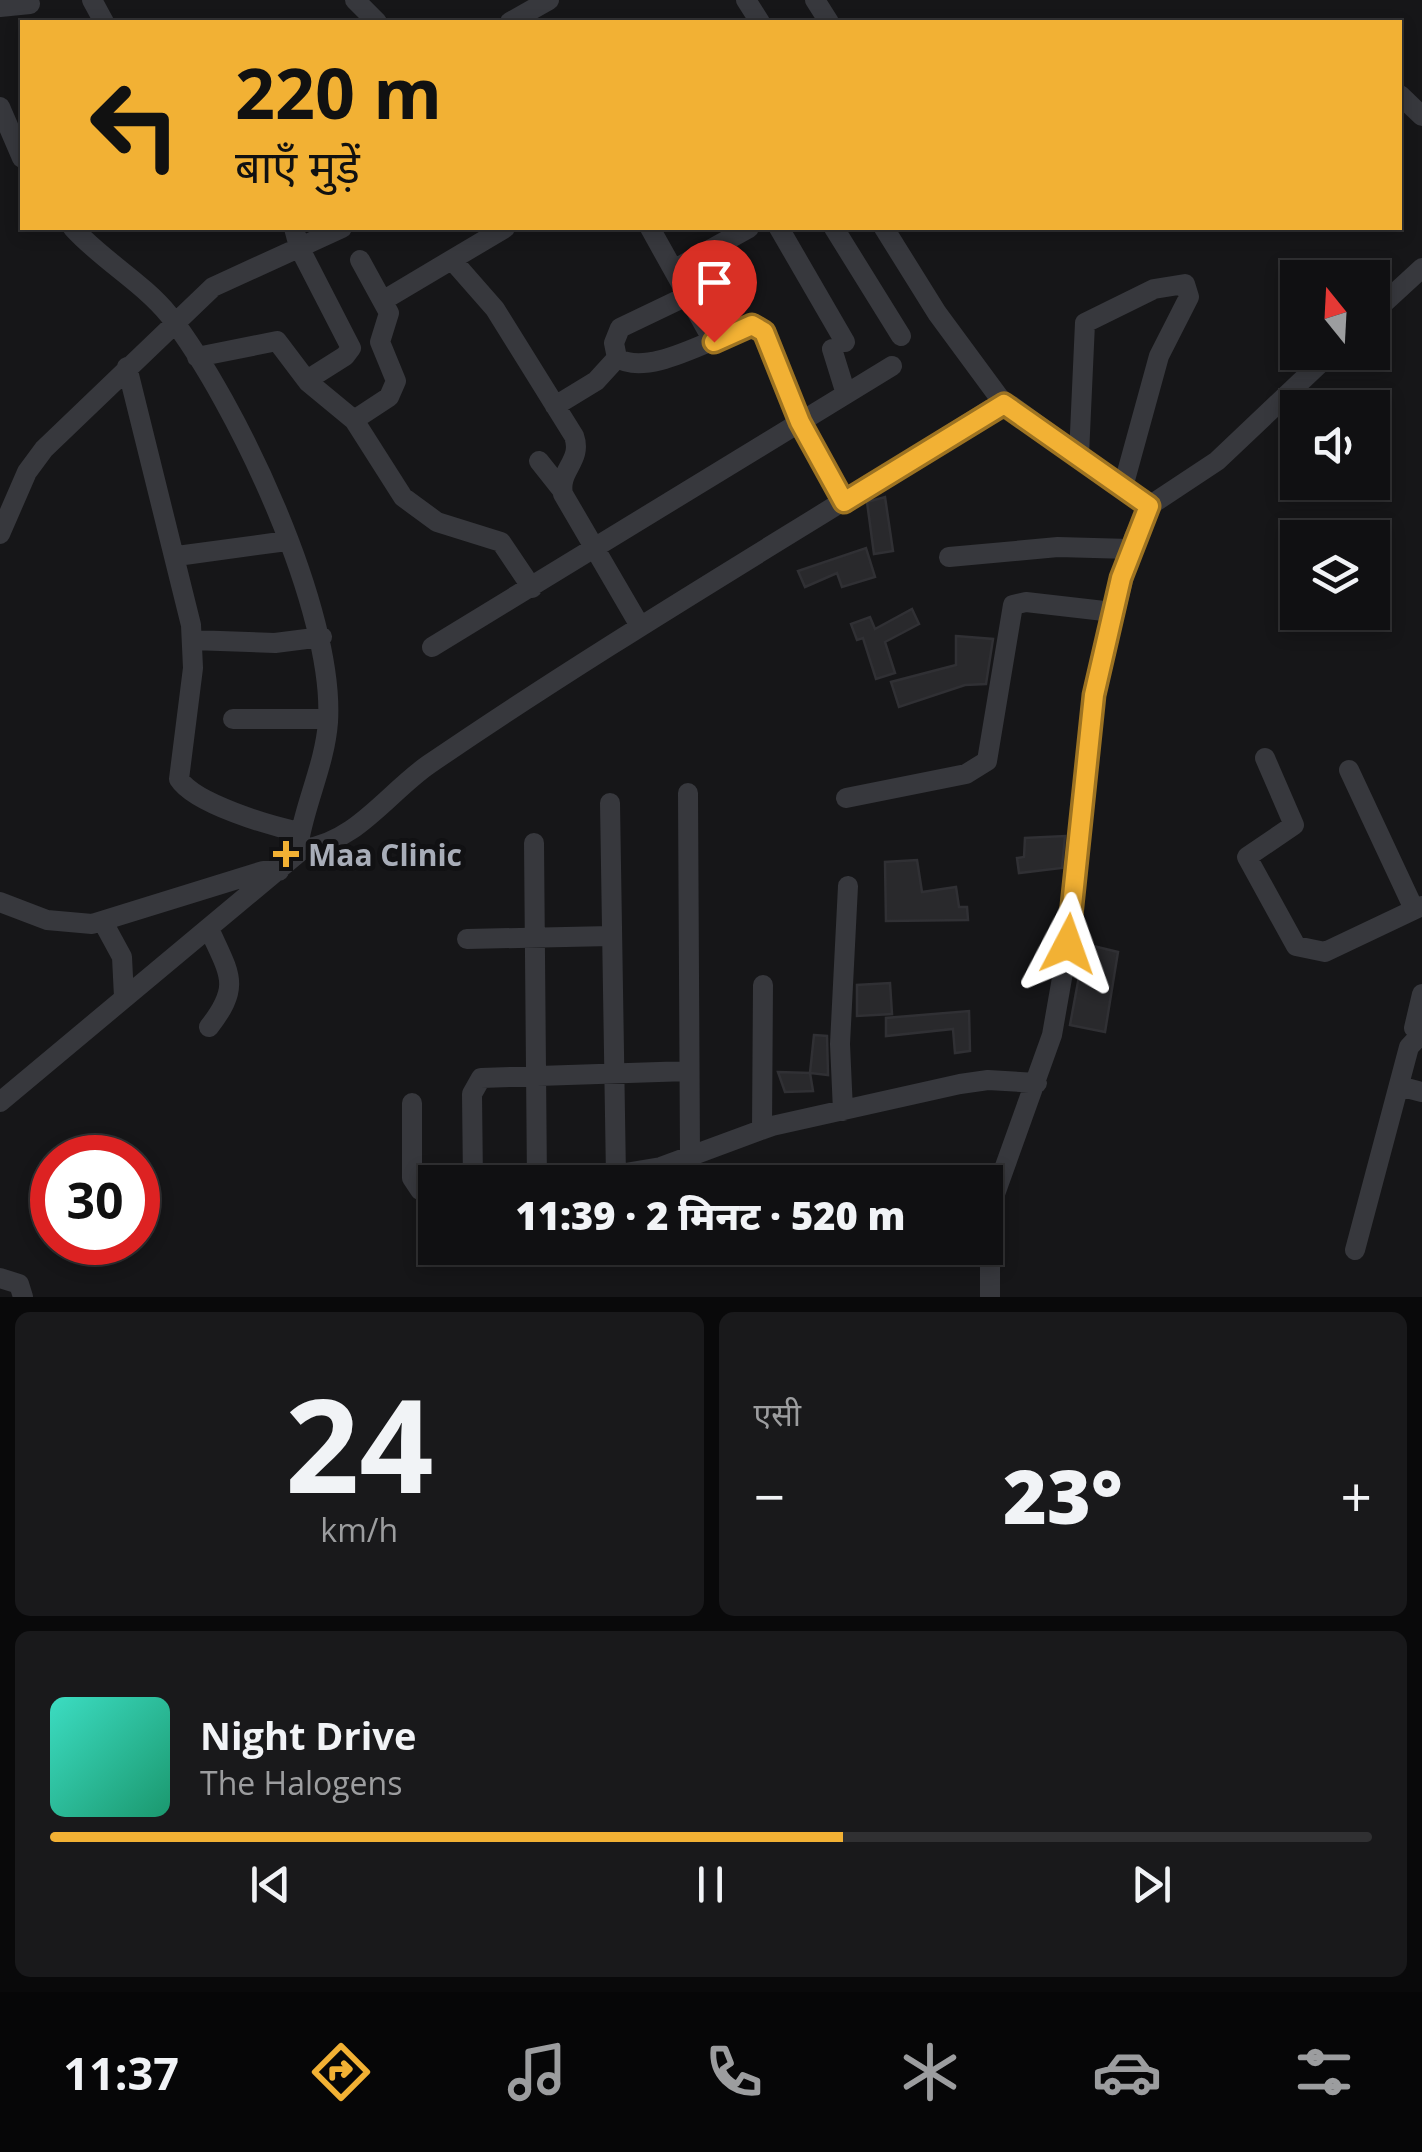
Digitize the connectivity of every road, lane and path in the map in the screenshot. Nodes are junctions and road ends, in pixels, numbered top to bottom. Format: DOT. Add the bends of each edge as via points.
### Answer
graph roads {
  1 [pos="354,0"];
  2 [pos="549,0"];
  3 [pos="30,4"];
  4 [pos="0,7"];
  5 [pos="375,20"];
  6 [pos="514,20"];
  7 [pos="1402,97"];
  8 [pos="0,107"];
  9 [pos="1422,116"];
  10 [pos="20,153"];
  11 [pos="75,230"];
  12 [pos="332,230"];
  13 [pos="502,230"];
  14 [pos="651,230"];
  15 [pos="746,230"];
  16 [pos="780,230"];
  17 [pos="835,230"];
  18 [pos="885,230"];
  19 [pos="297,237"];
  20 [pos="360,260"];
  21 [pos="452,260"];
  22 [pos="675,268"];
  23 [pos="1422,268"];
  24 [pos="690,294"];
  25 [pos="1390,297"];
  26 [pos="384,300"];
  27 [pos="174,322"];
  28 [pos="902,336"];
  29 [pos="714,342"];
  30 [pos="196,357"];
  31 [pos="617,358"];
  32 [pos="892,366"];
  33 [pos="127,367"];
  34 [pos="1313,370"];
  35 [pos="306,380"];
  36 [pos="846,394"];
  37 [pos="1004,404"];
  38 [pos="555,406"];
  39 [pos="354,420"];
  40 [pos="800,422"];
  41 [pos="1079,454"];
  42 [pos="540,461"];
  43 [pos="1124,487"];
  44 [pos="562,490"];
  45 [pos="844,502"];
  46 [pos="1149,506"];
  47 [pos="0,534"];
  48 [pos="286,541"];
  49 [pos="594,547"];
  50 [pos="1130,550"];
  51 [pos="177,556"];
  52 [pos="950,557"];
  53 [pos="532,588"];
  54 [pos="1113,612"];
  55 [pos="640,626"];
  56 [pos="322,637"];
  57 [pos="192,640"];
  58 [pos="432,647"];
  59 [pos="328,718"];
  60 [pos="233,720"];
  61 [pos="1265,758"];
  62 [pos="1349,770"];
  63 [pos="688,793"];
  64 [pos="846,798"];
  65 [pos="610,803"];
  66 [pos="302,841"];
  67 [pos="534,842"];
  68 [pos="279,871"];
  69 [pos="848,886"];
  70 [pos="0,902"];
  71 [pos="1418,908"];
  72 [pos="104,922"];
  73 [pos="210,931"];
  74 [pos="611,936"];
  75 [pos="535,938"];
  76 [pos="467,939"];
  77 [pos="763,985"];
  78 [pos="1422,994"];
  79 [pos="124,998"];
  80 [pos="209,1028"];
  81 [pos="1418,1030"];
  82 [pos="689,1071"];
  83 [pos="613,1073"];
  84 [pos="536,1075"];
  85 [pos="1036,1083"];
  86 [pos="1399,1086"];
  87 [pos="1422,1092"];
  88 [pos="0,1102"];
  89 [pos="412,1103"];
  90 [pos="843,1111"];
  91 [pos="762,1130"];
  92 [pos="690,1156"];
  93 [pos="474,1165"];
  94 [pos="537,1165"];
  95 [pos="616,1165"];
  96 [pos="658,1165"];
  97 [pos="418,1187"];
  98 [pos="1355,1250"];
  99 [pos="0,1278"];
  100 [pos="23,1297"];
  101 [pos="990,1297"];
  1 -- 5 [label="street"];
  2 -- 6 [label="street"];
  3 -- 4 [label="street"];
  7 -- 9 [label="street"];
  8 -- 10 [label="street"];
  11 -- 27 [label="street"];
  12 -- 19 [label="street"];
  13 -- 21 [label="street"];
  14 -- 22 [label="street"];
  15 -- 22 [label="street"];
  16 -- 36 [label="street" via="838,345"];
  17 -- 28 [label="street"];
  18 -- 37 [label="street"];
  19 -- 27 [label="street" via="222,281"];
  19 -- 35 [label="street" via="350,342 346,356"];
  20 -- 26 [label="street"];
  21 -- 26 [label="street"];
  21 -- 38 [label="street" via="496,308"];
  22 -- 24 [label="street"];
  23 -- 25 [label="street"];
  24 -- 29 [label="street"];
  24 -- 31 [label="street" via="616,331"];
  26 -- 39 [label="street" via="389,317 380,342 396,387"];
  27 -- 30 [label="street"];
  27 -- 33 [label="street"];
  29 -- 31 [label="street" via="634,363"];
  29 -- 40 [label="street" via="752,325 761,329"];
  30 -- 35 [label="street" via="272,340"];
  30 -- 48 [label="street"];
  31 -- 38 [label="street" via="596,381"];
  32 -- 36 [label="street"];
  33 -- 47 [label="street" via="36,459"];
  33 -- 51 [label="street"];
  34 -- 46 [label="street" via="1217,460"];
  35 -- 39 [label="street"];
  36 -- 40 [label="street"];
  37 -- 41 [label="street"];
  37 -- 45 [label="street"];
  38 -- 44 [label="street" via="577,444"];
  39 -- 53 [label="street" via="412,506 437,522 501,542"];
  40 -- 45 [label="street"];
  40 -- 49 [label="street"];
  41 -- 43 [label="street"];
  41 -- 43 [label="street" via="1085,323 1154,289 1186,284 1189,297 1159,356"];
  42 -- 44 [label="street"];
  43 -- 46 [label="street"];
  44 -- 49 [label="street"];
  45 -- 55 [label="street"];
  46 -- 50 [label="street"];
  48 -- 51 [label="street"];
  48 -- 56 [label="street"];
  49 -- 53 [label="street"];
  49 -- 55 [label="street"];
  50 -- 52 [label="street" via="1068,547"];
  50 -- 54 [label="street"];
  51 -- 57 [label="street"];
  53 -- 58 [label="street"];
  54 -- 64 [label="street" via="1013,605 987,761 966,774"];
  54 -- 85 [label="street" via="1088,731 1068,944"];
  55 -- 66 [label="street" via="421,770 339,837"];
  56 -- 57 [label="street"];
  56 -- 59 [label="street"];
  57 -- 66 [label="street" via="182,784"];
  59 -- 60 [label="street"];
  59 -- 66 [label="street"];
  61 -- 71 [label="street" via="1294,825 1247,857 1292,942 1325,952"];
  62 -- 71 [label="street"];
  63 -- 82 [label="street"];
  65 -- 74 [label="street"];
  66 -- 68 [label="street"];
  67 -- 75 [label="street"];
  68 -- 72 [label="street"];
  68 -- 73 [label="street"];
  69 -- 90 [label="street"];
  70 -- 72 [label="street" via="68,924"];
  72 -- 79 [label="street" via="122,957"];
  73 -- 79 [label="street"];
  73 -- 80 [label="street" via="231,988"];
  74 -- 75 [label="street"];
  74 -- 83 [label="street"];
  75 -- 76 [label="street"];
  75 -- 84 [label="street"];
  77 -- 91 [label="street"];
  78 -- 81 [label="street"];
  79 -- 88 [label="street"];
  81 -- 86 [label="street"];
  82 -- 83 [label="street"];
  82 -- 92 [label="street"];
  83 -- 84 [label="street"];
  83 -- 95 [label="street"];
  84 -- 93 [label="street" via="486,1077 476,1084"];
  84 -- 94 [label="street"];
  85 -- 90 [label="street" via="972,1082"];
  85 -- 101 [label="street" via="990,1208"];
  86 -- 87 [label="street"];
  86 -- 98 [label="street"];
  89 -- 97 [label="street" via="412,1178"];
  90 -- 91 [label="street"];
  91 -- 92 [label="street"];
  92 -- 96 [label="street"];
  99 -- 100 [label="street" via="19,1284"];
}
